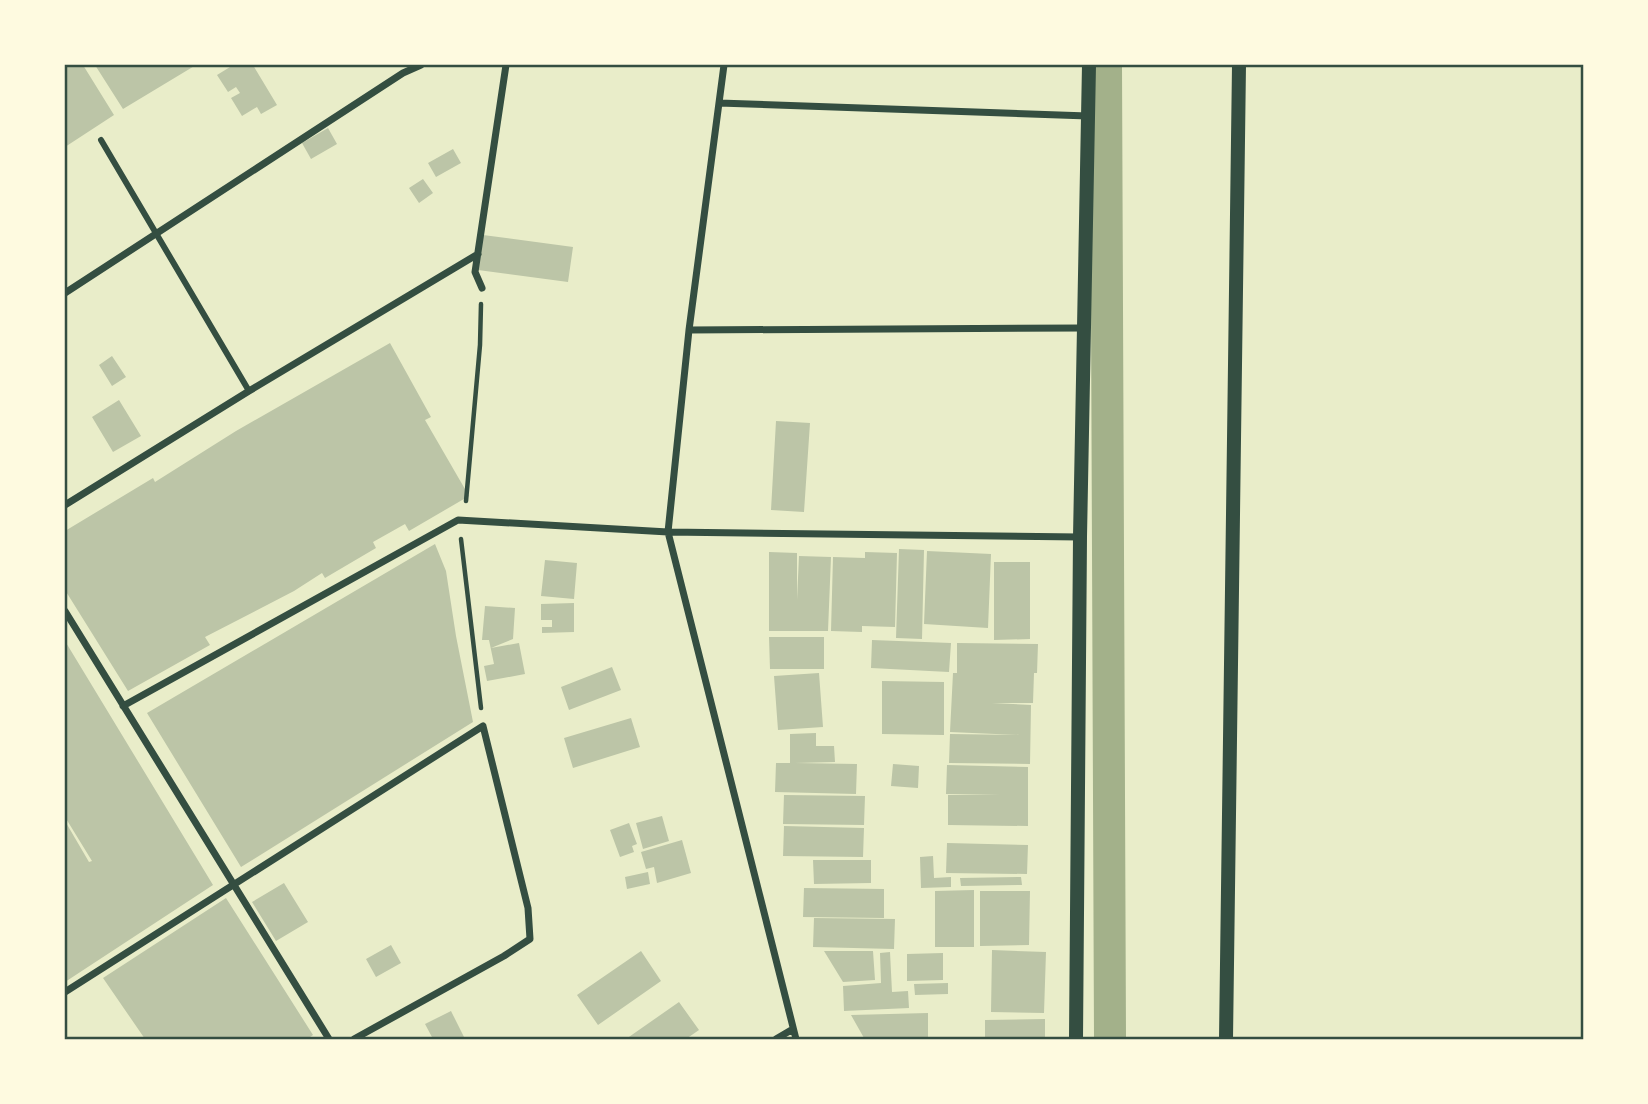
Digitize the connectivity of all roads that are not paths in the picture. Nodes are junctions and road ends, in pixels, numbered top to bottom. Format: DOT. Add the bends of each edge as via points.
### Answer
graph roads {
  1 [pos="421,65"];
  2 [pos="506,65"];
  3 [pos="724,65"];
  4 [pos="1089,65"];
  5 [pos="1238,65"];
  6 [pos="719,103"];
  7 [pos="1088,116"];
  8 [pos="102,140"];
  9 [pos="157,233"];
  10 [pos="478,254"];
  11 [pos="482,288"];
  12 [pos="65,293"];
  13 [pos="1085,328"];
  14 [pos="689,330"];
  15 [pos="249,391"];
  16 [pos="65,505"];
  17 [pos="668,532"];
  18 [pos="1080,537"];
  19 [pos="65,611"];
  20 [pos="123,706"];
  21 [pos="234,883"];
  22 [pos="65,992"];
  23 [pos="793,1029"];
  24 [pos="329,1039"];
  25 [pos="354,1039"];
  26 [pos="776,1039"];
  27 [pos="796,1039"];
  28 [pos="1076,1039"];
  29 [pos="1226,1039"];
  1 -- 9 [label="street"];
  2 -- 10 [label="street"];
  3 -- 6 [label="street"];
  4 -- 7 [label="main road"];
  5 -- 29 [label="main road"];
  6 -- 7 [label="street"];
  6 -- 14 [label="street"];
  7 -- 13 [label="main road"];
  8 -- 9 [label="street"];
  9 -- 12 [label="street"];
  9 -- 15 [label="street"];
  10 -- 11 [label="street" via="475,272"];
  10 -- 15 [label="street"];
  13 -- 14 [label="street"];
  13 -- 18 [label="main road"];
  14 -- 17 [label="street"];
  15 -- 16 [label="street"];
  17 -- 18 [label="street"];
  17 -- 20 [label="street" via="458,520"];
  17 -- 23 [label="street"];
  18 -- 28 [label="main road"];
  19 -- 20 [label="street"];
  20 -- 21 [label="street"];
  21 -- 22 [label="street"];
  21 -- 24 [label="street"];
  21 -- 25 [label="street" via="484,726 528,908 530,939"];
  23 -- 26 [label="street"];
  23 -- 27 [label="street"];
}
